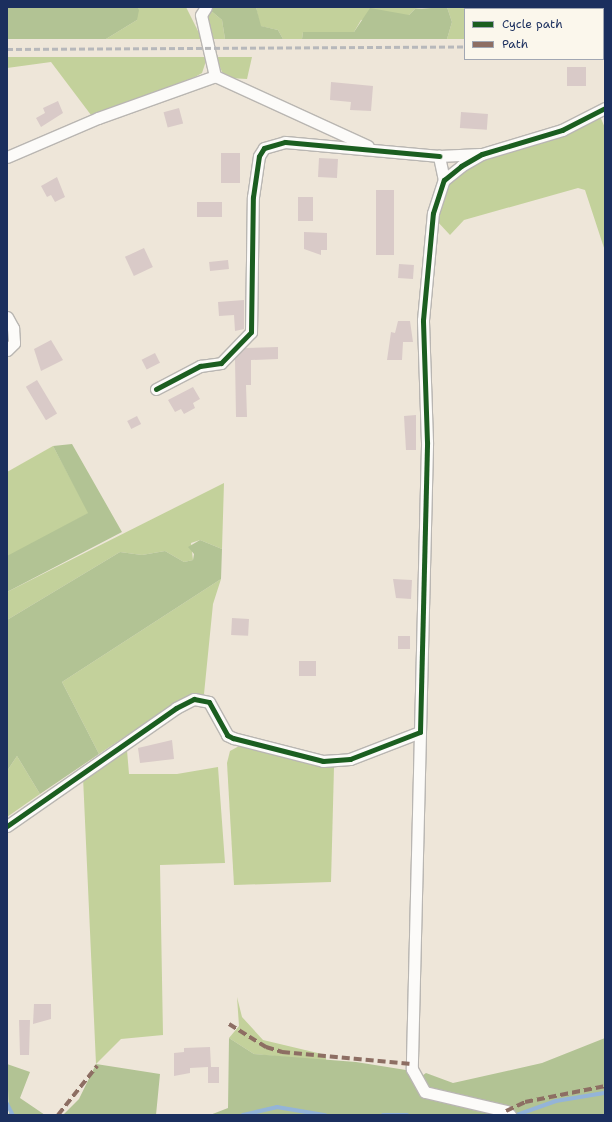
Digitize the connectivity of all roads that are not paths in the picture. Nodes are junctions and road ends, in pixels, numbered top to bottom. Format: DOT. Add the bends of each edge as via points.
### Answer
graph roads {
  1 [pos="200,10"];
  2 [pos="214,76"];
  3 [pos="605,108"];
  4 [pos="376,150"];
  5 [pos="482,154"];
  6 [pos="439,156"];
  7 [pos="7,157"];
  8 [pos="444,180"];
  9 [pos="7,317"];
  10 [pos="7,350"];
  11 [pos="156,389"];
  12 [pos="420,732"];
  13 [pos="7,826"];
  14 [pos="508,1113"];
  1 -- 2 [label="street"];
  2 -- 4 [label="street"];
  2 -- 7 [label="street" via="98,118"];
  3 -- 5 [label="street" via="562,130"];
  4 -- 6 [label="street"];
  4 -- 11 [label="street" via="285,142 264,148 259,156 253,197 251,332 221,363 200,366"];
  5 -- 6 [label="street"];
  5 -- 8 [label="street"];
  6 -- 8 [label="street"];
  8 -- 12 [label="street" via="433,213 423,320 427,442"];
  9 -- 10 [label="street" via="13,328 14,343"];
  12 -- 13 [label="street" via="350,759 323,761 233,738 222,728 209,702 194,699 176,708"];
  12 -- 14 [label="street" via="412,1069 426,1092"];
}
